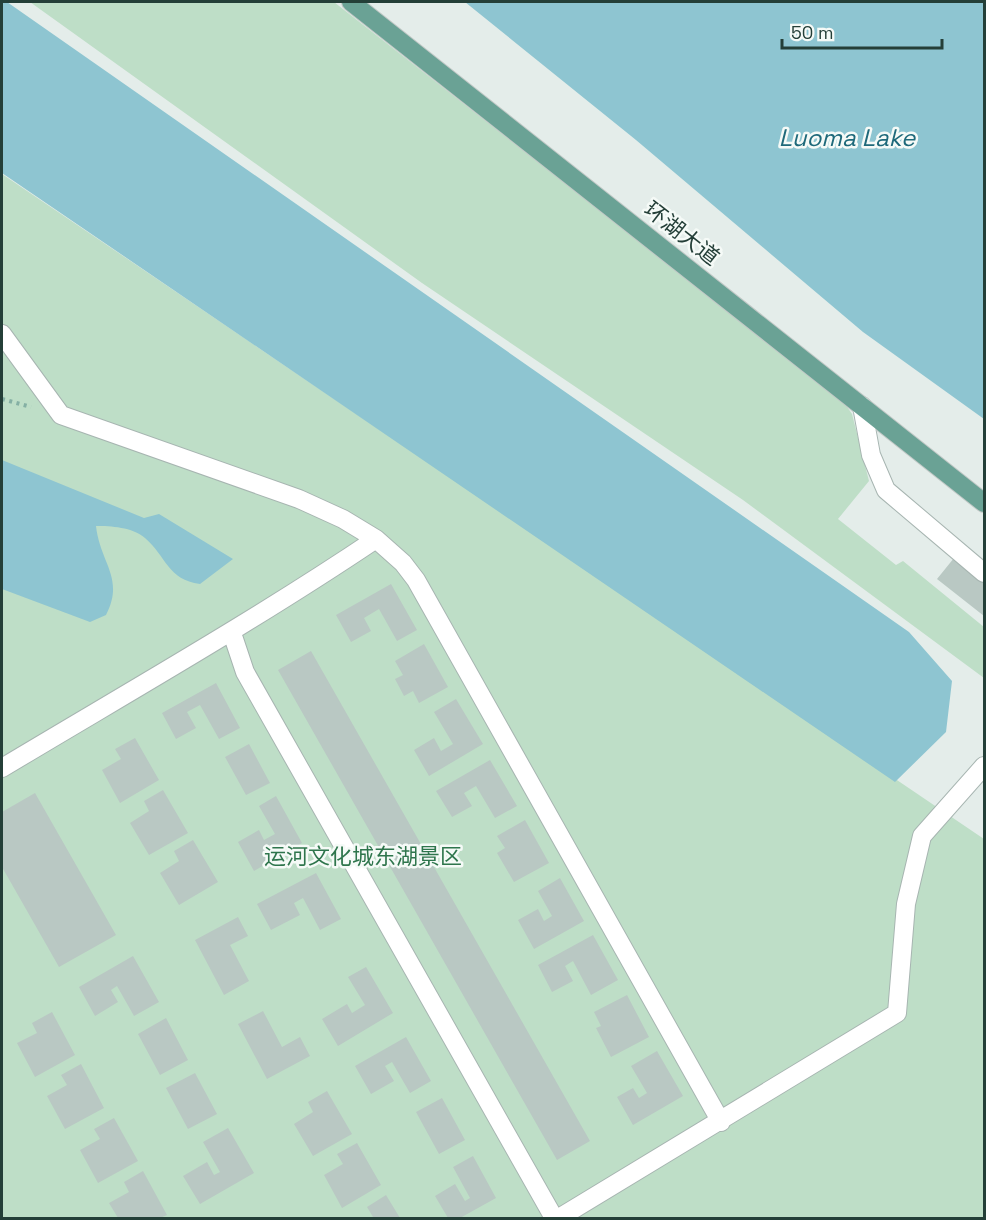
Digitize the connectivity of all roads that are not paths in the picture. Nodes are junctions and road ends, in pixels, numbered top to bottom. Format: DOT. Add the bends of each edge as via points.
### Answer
graph roads {
  1 [pos="351,2"];
  2 [pos="2,334"];
  3 [pos="862,406"];
  4 [pos="984,503"];
  5 [pos="376,539"];
  6 [pos="984,573"];
  7 [pos="232,633"];
  8 [pos="984,766"];
  9 [pos="2,768"];
  10 [pos="721,1122"];
  11 [pos="556,1218"];
  1 -- 3 [label="main road, 环湖大道"];
  2 -- 5 [label="street" via="61,416 300,499"];
  3 -- 4 [label="main road, 环湖大道"];
  3 -- 6 [label="street" via="871,455 886,490"];
  5 -- 7 [label="street"];
  5 -- 10 [label="street" via="416,580"];
  7 -- 9 [label="street"];
  7 -- 11 [label="street" via="245,672"];
  8 -- 10 [label="street" via="922,836 906,904 897,1013"];
  10 -- 11 [label="street"];
}
